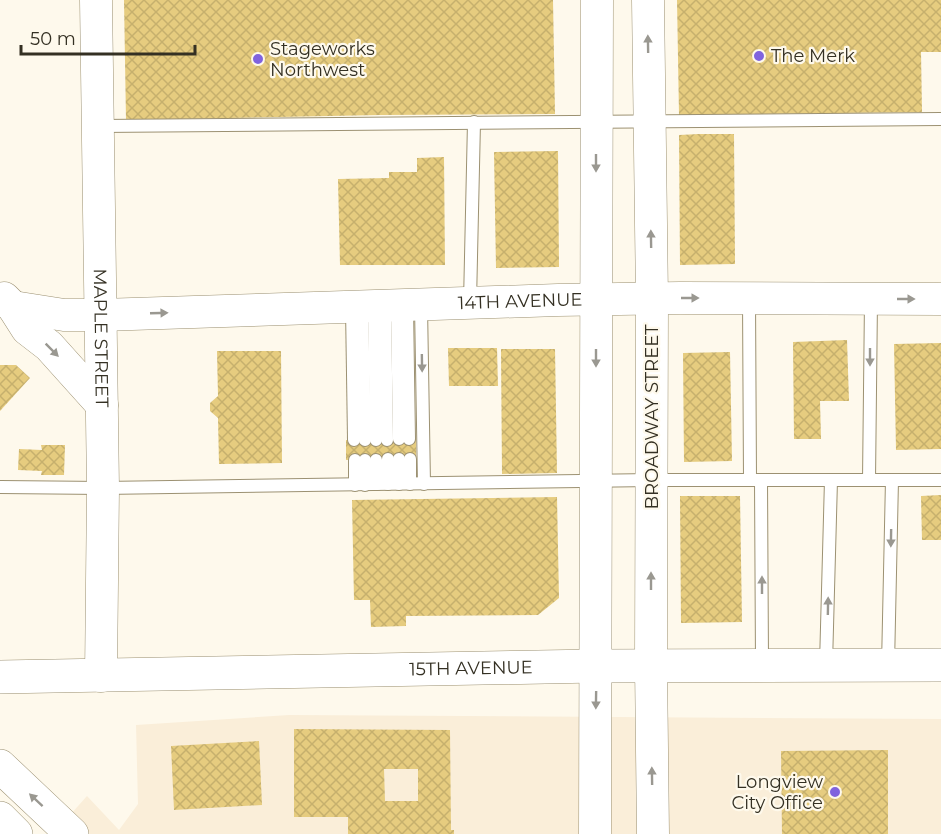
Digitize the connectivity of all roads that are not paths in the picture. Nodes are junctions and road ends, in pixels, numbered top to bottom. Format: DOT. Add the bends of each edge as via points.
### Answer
graph roads {
  1 [pos="96,0"];
  2 [pos="597,0"];
  3 [pos="648,0"];
  4 [pos="941,119"];
  5 [pos="597,121"];
  6 [pos="650,121"];
  7 [pos="474,122"];
  8 [pos="98,126"];
  9 [pos="749,298"];
  10 [pos="871,298"];
  11 [pos="596,299"];
  12 [pos="652,299"];
  13 [pos="941,299"];
  14 [pos="6,301"];
  15 [pos="470,303"];
  16 [pos="385,306"];
  17 [pos="101,315"];
  18 [pos="102,405"];
  19 [pos="382,440"];
  20 [pos="382,460"];
  21 [pos="651,480"];
  22 [pos="755,480"];
  23 [pos="831,480"];
  24 [pos="869,480"];
  25 [pos="892,480"];
  26 [pos="941,480"];
  27 [pos="596,482"];
  28 [pos="382,484"];
  29 [pos="424,484"];
  30 [pos="0,487"];
  31 [pos="103,488"];
  32 [pos="762,664"];
  33 [pos="651,665"];
  34 [pos="826,665"];
  35 [pos="888,665"];
  36 [pos="941,665"];
  37 [pos="596,666"];
  38 [pos="101,676"];
  39 [pos="0,677"];
  40 [pos="0,766"];
  41 [pos="0,818"];
  42 [pos="16,834"];
  43 [pos="72,834"];
  44 [pos="595,834"];
  45 [pos="653,834"];
  1 -- 8 [label="street, MAPLE STREET"];
  2 -- 5 [label="street"];
  6 -- 3 [label="street, BROADWAY STREET, one-way"];
  4 -- 6 [label="lane"];
  5 -- 6 [label="lane"];
  5 -- 7 [label="lane"];
  5 -- 11 [label="street, one-way"];
  12 -- 6 [label="street, BROADWAY STREET, one-way"];
  7 -- 8 [label="lane"];
  7 -- 15 [label="lane"];
  8 -- 17 [label="street, MAPLE STREET"];
  9 -- 10 [label="street, 14TH AVENUE"];
  12 -- 9 [label="street, 14TH AVENUE, one-way"];
  9 -- 22 [label="lane"];
  10 -- 13 [label="street, 14TH AVENUE, one-way"];
  10 -- 24 [label="lane, one-way"];
  11 -- 12 [label="street, 14TH AVENUE"];
  11 -- 15 [label="street, 14TH AVENUE"];
  11 -- 27 [label="street, one-way"];
  12 -- 21 [label="street, BROADWAY STREET"];
  14 -- 17 [label="street, 14TH AVENUE" via="64,315"];
  14 -- 18 [label="street, one-way" via="27,329 50,346"];
  15 -- 16 [label="street, 14TH AVENUE"];
  17 -- 16 [label="street, 14TH AVENUE, one-way"];
  16 -- 19 [label="lane"];
  16 -- 19 [label="lane"];
  16 -- 19 [label="lane"];
  16 -- 29 [label="lane, one-way"];
  17 -- 18 [label="street, MAPLE STREET"];
  18 -- 31 [label="street, MAPLE STREET"];
  20 -- 28 [label="lane"];
  20 -- 28 [label="lane"];
  20 -- 28 [label="lane"];
  21 -- 22 [label="lane"];
  21 -- 27 [label="lane"];
  33 -- 21 [label="street, BROADWAY STREET, one-way"];
  22 -- 23 [label="lane"];
  32 -- 22 [label="lane, one-way"];
  23 -- 24 [label="lane"];
  34 -- 23 [label="lane, one-way"];
  24 -- 25 [label="lane"];
  25 -- 26 [label="lane"];
  25 -- 35 [label="lane, one-way"];
  27 -- 29 [label="lane"];
  27 -- 37 [label="street"];
  28 -- 29 [label="lane"];
  28 -- 31 [label="lane"];
  30 -- 31 [label="lane"];
  31 -- 38 [label="street, MAPLE STREET"];
  32 -- 33 [label="main road, 15TH AVENUE"];
  32 -- 34 [label="main road, 15TH AVENUE"];
  33 -- 37 [label="main road, 15TH AVENUE"];
  45 -- 33 [label="street, BROADWAY STREET, one-way"];
  34 -- 35 [label="main road, 15TH AVENUE"];
  35 -- 36 [label="main road, 15TH AVENUE"];
  37 -- 38 [label="main road, 15TH AVENUE"];
  37 -- 44 [label="street, one-way"];
  38 -- 39 [label="main road, 15TH AVENUE"];
  43 -- 40 [label="main road, one-way"];
  41 -- 42 [label="main road"];
}
